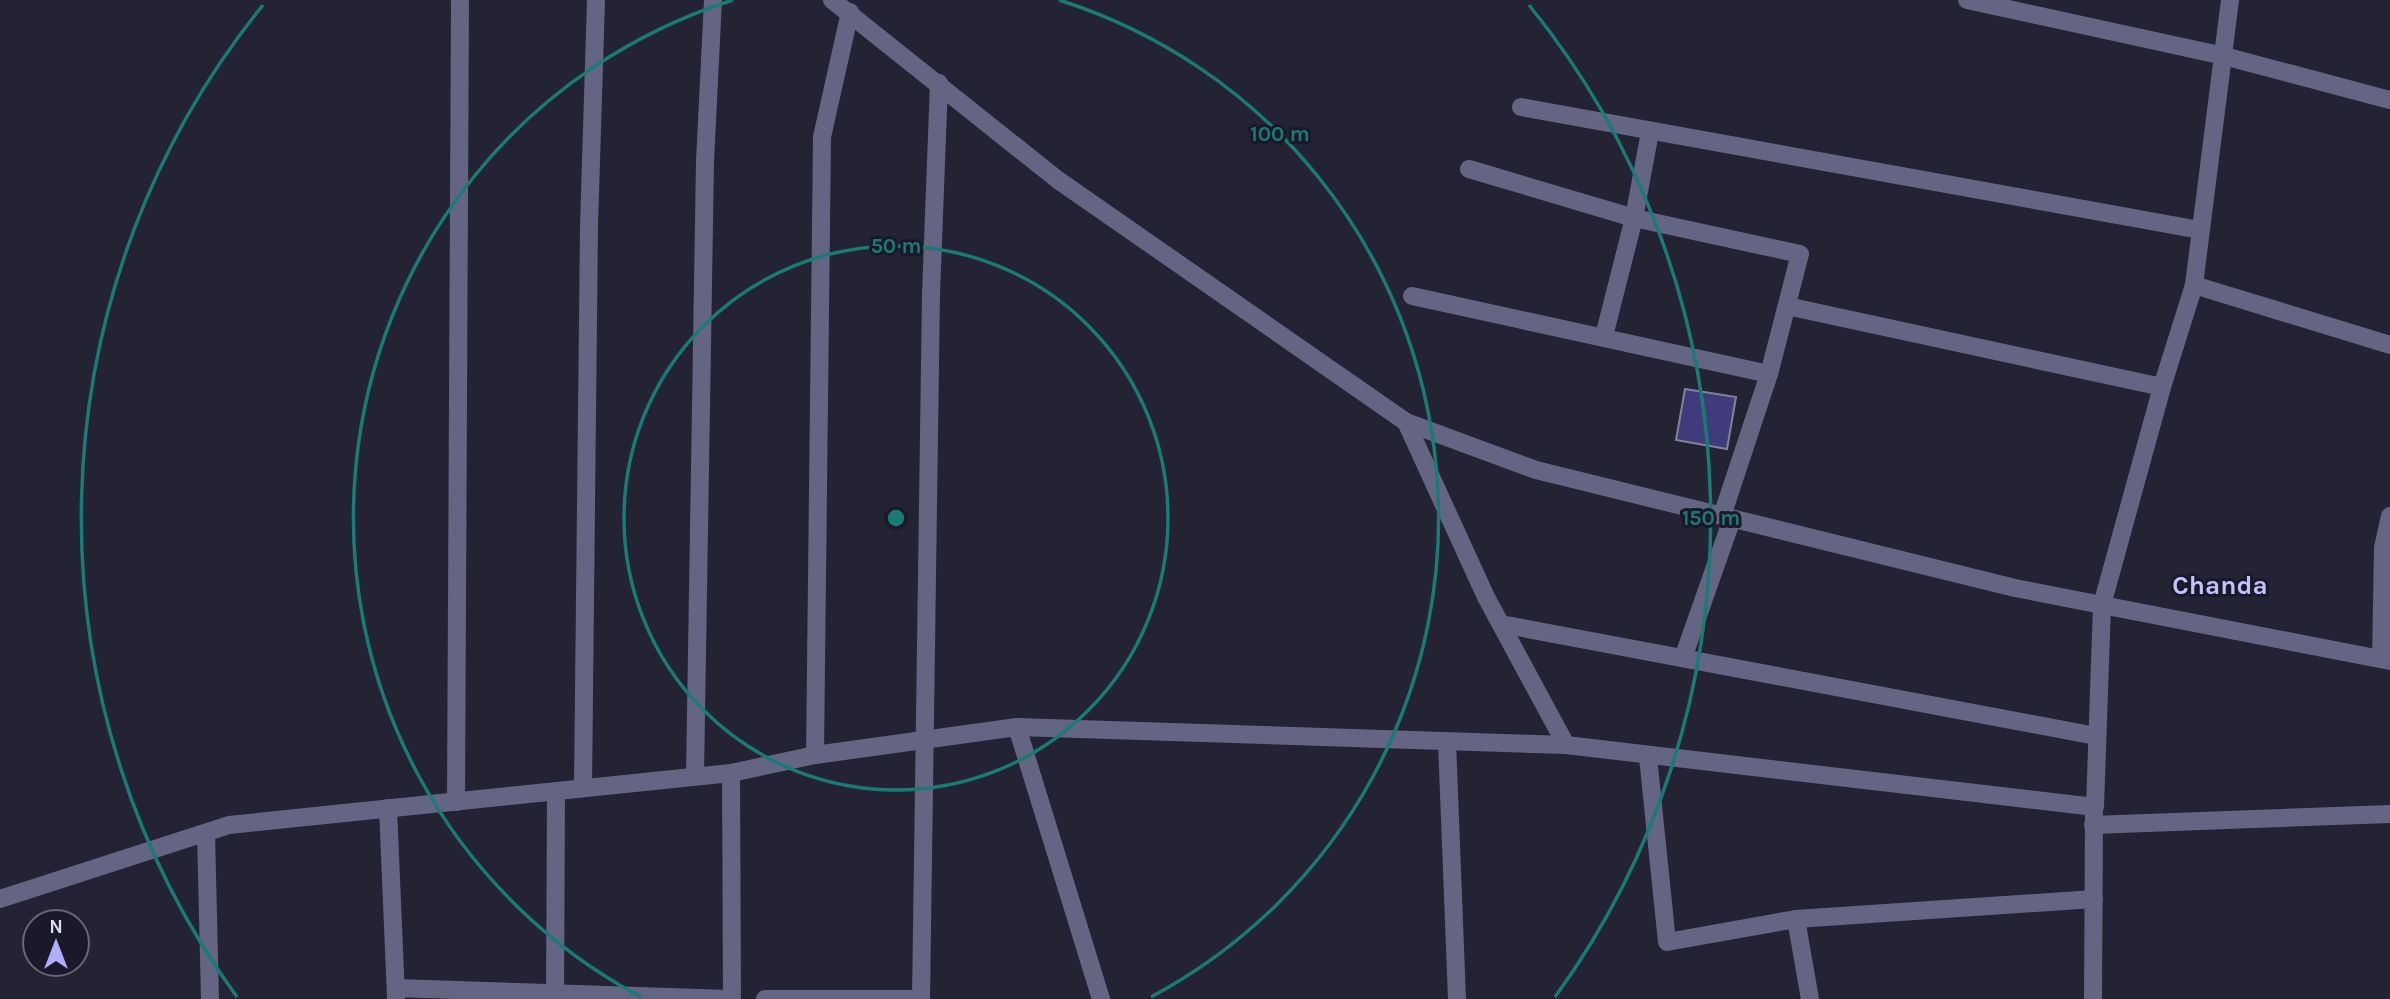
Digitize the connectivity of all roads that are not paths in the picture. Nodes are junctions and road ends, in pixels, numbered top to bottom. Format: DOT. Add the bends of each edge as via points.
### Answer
graph roads {
  1 [pos="460,0"];
  2 [pos="596,0"];
  3 [pos="713,0"];
  4 [pos="832,0"];
  5 [pos="1967,0"];
  6 [pos="2230,0"];
  7 [pos="850,12"];
  8 [pos="2224,56"];
  9 [pos="939,83"];
  10 [pos="2390,100"];
  11 [pos="1521,107"];
  12 [pos="1650,132"];
  13 [pos="1469,169"];
  14 [pos="1634,218"];
  15 [pos="2200,230"];
  16 [pos="2194,285"];
  17 [pos="1412,296"];
  18 [pos="1787,306"];
  19 [pos="1604,336"];
  20 [pos="2390,345"];
  21 [pos="1769,374"];
  22 [pos="2162,387"];
  23 [pos="1406,422"];
  24 [pos="2390,516"];
  25 [pos="1727,518"];
  26 [pos="2102,604"];
  27 [pos="1501,624"];
  28 [pos="1683,658"];
  29 [pos="2386,660"];
  30 [pos="1017,727"];
  31 [pos="2096,736"];
  32 [pos="924,741"];
  33 [pos="1447,742"];
  34 [pos="1566,745"];
  35 [pos="814,755"];
  36 [pos="1648,757"];
  37 [pos="731,773"];
  38 [pos="695,775"];
  39 [pos="583,787"];
  40 [pos="556,792"];
  41 [pos="456,802"];
  42 [pos="388,808"];
  43 [pos="2390,814"];
  44 [pos="2094,816"];
  45 [pos="206,833"];
  46 [pos="0,899"];
  47 [pos="2094,899"];
  48 [pos="1796,919"];
  49 [pos="396,993"];
  50 [pos="555,995"];
  51 [pos="210,999"];
  52 [pos="731,999"];
  53 [pos="765,999"];
  54 [pos="921,999"];
  55 [pos="1101,999"];
  56 [pos="1457,999"];
  57 [pos="1811,999"];
  58 [pos="2093,999"];
  1 -- 41 [label="street"];
  2 -- 39 [label="street"];
  3 -- 38 [label="street" via="705,161"];
  4 -- 7 [label="street"];
  5 -- 8 [label="street"];
  6 -- 8 [label="street"];
  7 -- 9 [label="street"];
  7 -- 35 [label="street" via="825,113 821,149"];
  8 -- 10 [label="street"];
  8 -- 15 [label="street"];
  9 -- 23 [label="street" via="1058,180"];
  9 -- 32 [label="street"];
  11 -- 12 [label="street"];
  12 -- 14 [label="street"];
  12 -- 15 [label="street"];
  13 -- 14 [label="street"];
  14 -- 18 [label="street" via="1800,254"];
  14 -- 19 [label="street"];
  15 -- 16 [label="street"];
  16 -- 20 [label="street"];
  16 -- 22 [label="street"];
  17 -- 19 [label="street"];
  18 -- 21 [label="street"];
  18 -- 22 [label="street"];
  19 -- 21 [label="street"];
  21 -- 25 [label="street"];
  22 -- 26 [label="street"];
  23 -- 25 [label="street" via="1536,470"];
  23 -- 27 [label="street"];
  24 -- 29 [label="street" via="2383,548"];
  25 -- 26 [label="street" via="2015,588"];
  25 -- 28 [label="street"];
  26 -- 29 [label="street"];
  26 -- 31 [label="street"];
  27 -- 28 [label="street"];
  27 -- 34 [label="street"];
  28 -- 31 [label="street"];
  30 -- 32 [label="street"];
  30 -- 33 [label="street"];
  30 -- 55 [label="street"];
  31 -- 44 [label="street"];
  32 -- 35 [label="street"];
  32 -- 54 [label="street"];
  33 -- 34 [label="street"];
  33 -- 56 [label="street"];
  34 -- 36 [label="street"];
  35 -- 37 [label="street"];
  36 -- 44 [label="street"];
  36 -- 48 [label="street" via="1667,942"];
  37 -- 38 [label="street"];
  37 -- 52 [label="street"];
  38 -- 39 [label="street"];
  39 -- 40 [label="street"];
  40 -- 41 [label="street"];
  40 -- 50 [label="street"];
  41 -- 42 [label="street"];
  42 -- 45 [label="street" via="229,825"];
  42 -- 49 [label="street"];
  43 -- 44 [label="street"];
  44 -- 47 [label="street"];
  45 -- 46 [label="street"];
  45 -- 51 [label="street"];
  47 -- 48 [label="street"];
  47 -- 58 [label="street"];
  48 -- 57 [label="street"];
  49 -- 50 [label="street"];
  50 -- 52 [label="street"];
  53 -- 54 [label="street"];
}
